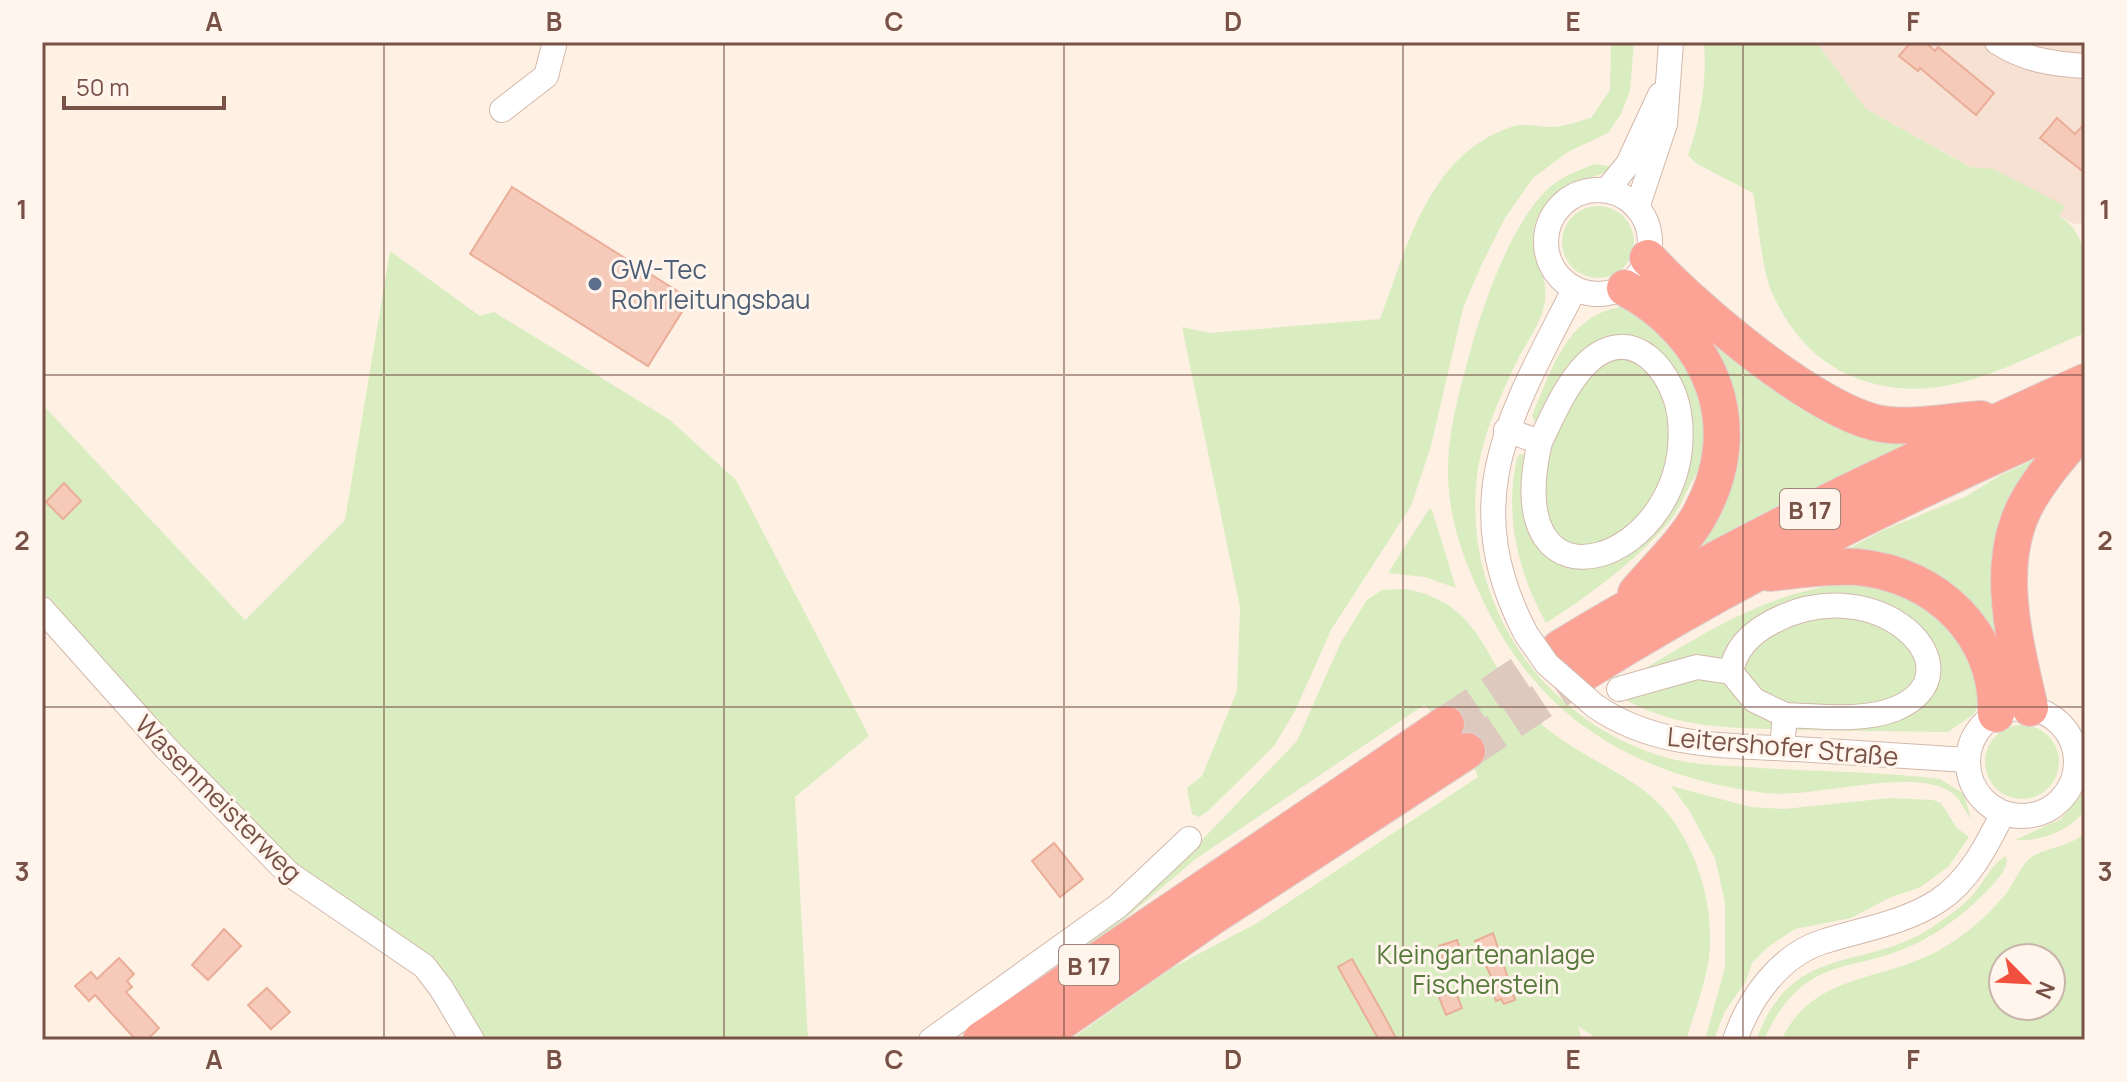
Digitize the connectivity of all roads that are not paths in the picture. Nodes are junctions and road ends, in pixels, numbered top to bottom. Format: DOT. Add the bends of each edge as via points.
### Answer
graph roads {
  1 [pos="555,42"];
  2 [pos="1671,42"];
  3 [pos="1997,42"];
  4 [pos="2085,66"];
  5 [pos="1671,71"];
  6 [pos="502,110"];
  7 [pos="1607,190"];
  8 [pos="1637,208"];
  9 [pos="1648,258"];
  10 [pos="1625,288"];
  11 [pos="1574,290"];
  12 [pos="2085,382"];
  13 [pos="2085,416"];
  14 [pos="2006,417"];
  15 [pos="2085,426"];
  16 [pos="1506,430"];
  17 [pos="1540,442"];
  18 [pos="1749,575"];
  19 [pos="42,609"];
  20 [pos="1620,612"];
  21 [pos="1731,672"];
  22 [pos="1580,676"];
  23 [pos="1619,689"];
  24 [pos="2013,711"];
  25 [pos="1785,715"];
  26 [pos="2078,738"];
  27 [pos="1782,748"];
  28 [pos="1967,760"];
  29 [pos="2003,813"];
  30 [pos="1189,839"];
  31 [pos="472,1040"];
  32 [pos="931,1040"];
  33 [pos="981,1040"];
  34 [pos="1035,1040"];
  35 [pos="1735,1040"];
  1 -- 6 [label="street" via="546,76"];
  2 -- 5 [label="street"];
  3 -- 4 [label="street" via="2016,54"];
  5 -- 7 [label="street" via="1628,164"];
  5 -- 8 [label="street" via="1665,124"];
  7 -- 8 [label="street"];
  7 -- 11 [label="street" via="1567,199 1547,227 1552,268"];
  8 -- 9 [label="street" via="1650,234"];
  9 -- 10 [label="street"];
  9 -- 14 [label="highway" via="1701,308 1814,396 1844,413 1899,425"];
  10 -- 11 [label="street" via="1594,295"];
  10 -- 20 [label="highway" via="1665,313 1693,344 1713,384 1721,427 1716,472 1698,517"];
  11 -- 16 [label="street, Leitershofer Straße"];
  12 -- 14 [label="highway, B 17"];
  13 -- 18 [label="highway, B 17" via="1874,511"];
  14 -- 20 [label="highway, B 17" via="1734,547"];
  15 -- 24 [label="highway" via="2046,473 2016,529 2010,559"];
  16 -- 17 [label="street"];
  16 -- 22 [label="street, Leitershofer Straße, bridge" via="1493,483 1494,540 1503,585 1547,664"];
  17 -- 17 [label="street" via="1533,495 1545,539 1577,558 1614,551 1640,532 1674,476 1681,436 1670,382 1647,355 1617,347 1603,351 1574,378"];
  18 -- 22 [label="highway, B 17"];
  18 -- 24 [label="highway" via="1860,567 1924,587 1960,617 1986,652"];
  19 -- 31 [label="street, Wasenmeisterweg" via="166,748 288,873 424,966"];
  20 -- 22 [label="highway, B 17"];
  21 -- 23 [label="street" via="1697,667"];
  21 -- 25 [label="street" via="1754,700"];
  21 -- 25 [label="street" via="1741,647 1763,627 1821,606 1878,611 1916,636 1926,673 1907,703 1870,715"];
  22 -- 27 [label="street, Leitershofer Straße" via="1616,721 1656,736 1704,745"];
  24 -- 26 [label="street" via="2054,718"];
  24 -- 28 [label="street" via="1978,730"];
  25 -- 27 [label="street"];
  26 -- 29 [label="street" via="2076,764 2062,798 2041,813"];
  27 -- 28 [label="street, Leitershofer Straße"];
  28 -- 29 [label="street" via="1976,791"];
  29 -- 35 [label="street" via="1978,859 1940,900 1886,926 1819,943 1789,962 1748,1007"];
  30 -- 32 [label="street" via="1118,906"];
  33 -- 34 [label="highway, B 17" via="1456,737"];
}
